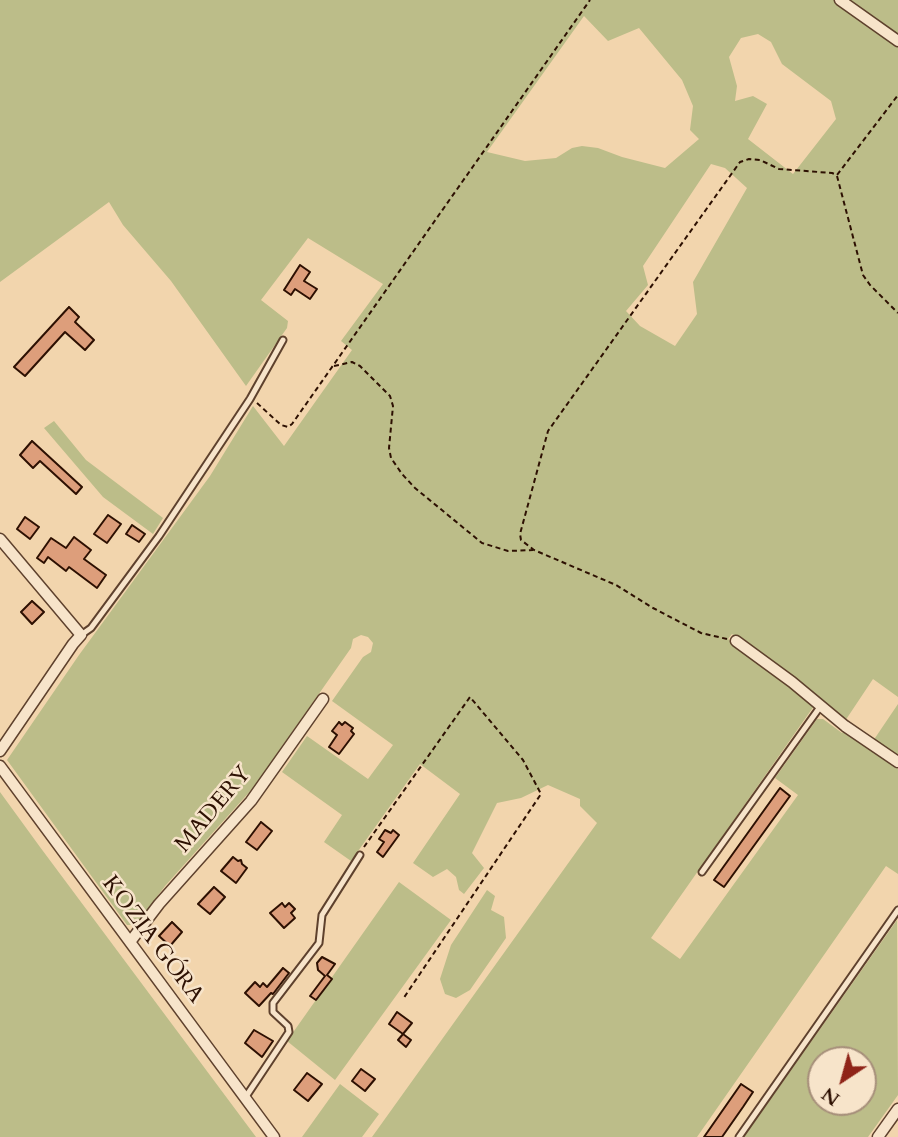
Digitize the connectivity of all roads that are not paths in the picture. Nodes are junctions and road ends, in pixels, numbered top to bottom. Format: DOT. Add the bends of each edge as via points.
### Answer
graph roads {
  1 [pos="840,0"];
  2 [pos="898,41"];
  3 [pos="283,340"];
  4 [pos="0,539"];
  5 [pos="81,635"];
  6 [pos="736,641"];
  7 [pos="323,699"];
  8 [pos="820,707"];
  9 [pos="0,751"];
  10 [pos="898,762"];
  11 [pos="0,766"];
  12 [pos="360,855"];
  13 [pos="702,872"];
  14 [pos="898,909"];
  15 [pos="130,942"];
  16 [pos="245,1098"];
  17 [pos="898,1109"];
  18 [pos="274,1137"];
  19 [pos="738,1137"];
  20 [pos="878,1137"];
  1 -- 2 [label="street"];
  3 -- 5 [label="lane" via="250,399 159,536 91,628"];
  4 -- 5 [label="street"];
  5 -- 9 [label="street"];
  6 -- 8 [label="street"];
  7 -- 15 [label="street, MADERY" via="251,801"];
  8 -- 10 [label="street"];
  8 -- 13 [label="lane"];
  11 -- 15 [label="street, KOZIA GÓRA"];
  12 -- 16 [label="lane" via="322,915 319,943 273,1003 273,1012 289,1032"];
  14 -- 19 [label="lane"];
  15 -- 16 [label="street, KOZIA GÓRA"];
  16 -- 18 [label="street, KOZIA GÓRA"];
  17 -- 20 [label="street"];
}
